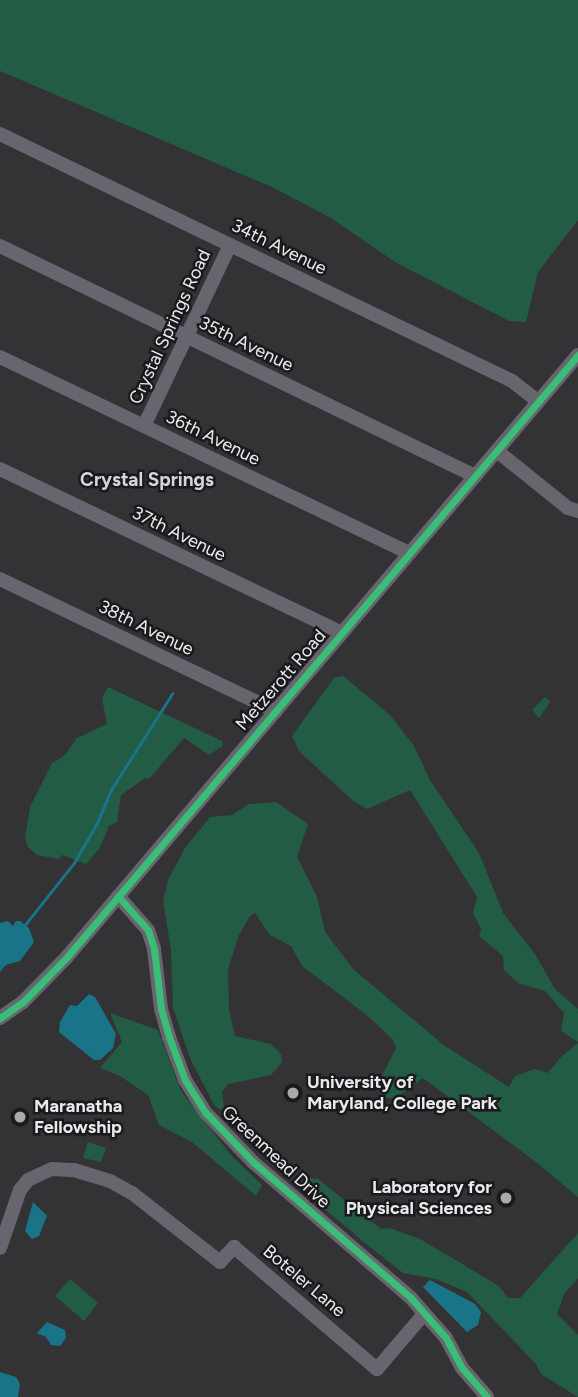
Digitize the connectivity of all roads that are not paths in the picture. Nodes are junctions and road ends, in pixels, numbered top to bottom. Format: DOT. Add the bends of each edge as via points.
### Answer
graph roads {
  1 [pos="0,134"];
  2 [pos="230,245"];
  3 [pos="0,246"];
  4 [pos="186,337"];
  5 [pos="578,355"];
  6 [pos="0,357"];
  7 [pos="538,401"];
  8 [pos="144,426"];
  9 [pos="497,451"];
  10 [pos="0,469"];
  11 [pos="475,476"];
  12 [pos="578,511"];
  13 [pos="410,553"];
  14 [pos="0,579"];
  15 [pos="342,633"];
  16 [pos="276,711"];
  17 [pos="118,896"];
  18 [pos="0,1018"];
  19 [pos="0,1248"];
  20 [pos="424,1314"];
  21 [pos="487,1397"];
  1 -- 2 [label="street, 34th Avenue"];
  2 -- 4 [label="street, Crystal Springs Road"];
  2 -- 7 [label="street, 34th Avenue" via="512,381"];
  3 -- 4 [label="street, 35th Avenue"];
  4 -- 8 [label="street, Crystal Springs Road"];
  4 -- 11 [label="street, 35th Avenue"];
  5 -- 7 [label="street, Metzerott Road"];
  6 -- 8 [label="street, 36th Avenue"];
  7 -- 9 [label="street, Metzerott Road"];
  8 -- 13 [label="street, 36th Avenue"];
  9 -- 11 [label="street, Metzerott Road"];
  9 -- 12 [label="street" via="568,508"];
  10 -- 15 [label="street, 37th Avenue"];
  11 -- 13 [label="street, Metzerott Road"];
  13 -- 15 [label="street, Metzerott Road"];
  14 -- 16 [label="street, 38th Avenue"];
  15 -- 16 [label="street, Metzerott Road"];
  16 -- 17 [label="street, Metzerott Road"];
  17 -- 18 [label="street, Metzerott Road" via="40,987"];
  17 -- 20 [label="street, Greenmead Drive" via="148,930 169,1037 185,1080 206,1113 253,1163 394,1281"];
  19 -- 20 [label="street, Boteler Lane" via="20,1190 28,1180 52,1169 74,1170 132,1192 220,1262 234,1247 377,1368"];
  20 -- 21 [label="street, Greenmead Drive"];
}
